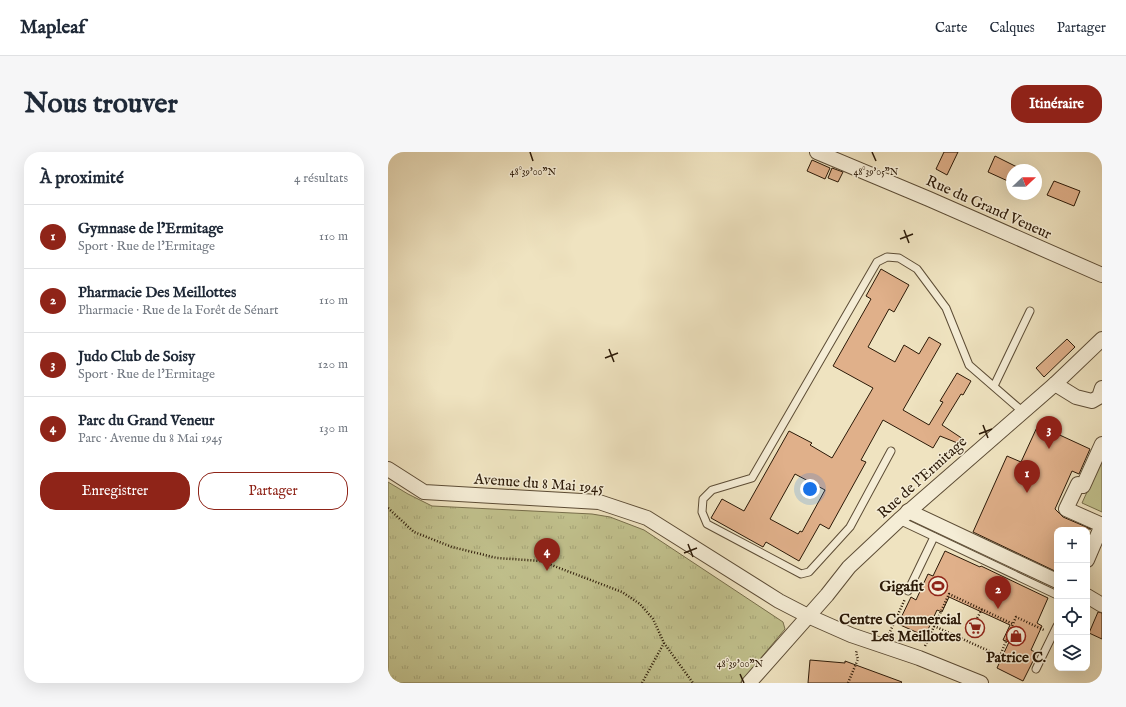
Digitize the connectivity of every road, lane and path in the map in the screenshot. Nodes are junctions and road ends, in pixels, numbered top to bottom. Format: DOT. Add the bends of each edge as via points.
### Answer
graph roads {
  1 [pos="818,152"];
  2 [pos="1102,275"];
  3 [pos="1030,311"];
  4 [pos="1102,339"];
  5 [pos="1055,384"];
  6 [pos="994,386"];
  7 [pos="1101,396"];
  8 [pos="1022,411"];
  9 [pos="1102,444"];
  10 [pos="891,451"];
  11 [pos="388,469"];
  12 [pos="388,508"];
  13 [pos="904,515"];
  14 [pos="934,538"];
  15 [pos="1090,553"];
  16 [pos="1054,580"];
  17 [pos="908,591"];
  18 [pos="1054,594"];
  19 [pos="1090,598"];
  20 [pos="1102,605"];
  21 [pos="982,609"];
  22 [pos="808,616"];
  23 [pos="1013,624"];
  24 [pos="934,626"];
  25 [pos="974,626"];
  26 [pos="1053,634"];
  27 [pos="862,639"];
  28 [pos="664,643"];
  29 [pos="884,646"];
  30 [pos="919,658"];
  31 [pos="1036,669"];
  32 [pos="642,683"];
  33 [pos="693,683"];
  34 [pos="749,683"];
  35 [pos="848,683"];
  36 [pos="981,683"];
  1 -- 2 [label="street, Rue du Grand Veneur"];
  3 -- 6 [label="lane"];
  4 -- 5 [label="street, Rue de l'Ermitage"];
  5 -- 7 [label="street" via="1076,397 1092,401"];
  5 -- 8 [label="street, Rue de l'Ermitage"];
  6 -- 8 [label="lane"];
  6 -- 10 [label="lane" via="969,365 946,308 917,269 899,258 887,257 877,262 752,478 712,490 704,499 702,512 707,524 800,574 809,572 850,527"];
  8 -- 13 [label="street, Rue de l'Ermitage"];
  9 -- 15 [label="street" via="1083,486 1078,484 1066,509 1102,525"];
  11 -- 22 [label="street, Avenue du 8 Mai 1945" via="424,492 599,502 647,518 779,601"];
  12 -- 28 [label="path" via="414,532 452,547 497,558 541,561 622,592 640,604 653,619"];
  13 -- 14 [label="lane"];
  13 -- 16 [label="street"];
  13 -- 22 [label="street, Rue de l'Ermitage" via="849,567"];
  14 -- 17 [label="lane"];
  14 -- 18 [label="lane"];
  17 -- 29 [label="path"];
  19 -- 20 [label="street"];
  21 -- 23 [label="path"];
  21 -- 24 [label="path" via="949,594"];
  21 -- 25 [label="path"];
  22 -- 27 [label="street, Avenue du 8 Mai 1945"];
  22 -- 34 [label="street, Rue de l'Ermitage"];
  23 -- 24 [label="path" via="1000,656"];
  23 -- 26 [label="path" via="1016,617"];
  24 -- 30 [label="path"];
  26 -- 31 [label="lane"];
  27 -- 29 [label="street, Avenue du 8 Mai 1945"];
  27 -- 35 [label="path"];
  28 -- 32 [label="path"];
  28 -- 33 [label="path"];
  29 -- 30 [label="street, Avenue du 8 Mai 1945"];
  30 -- 36 [label="street, Avenue du 8 Mai 1945"];
}
